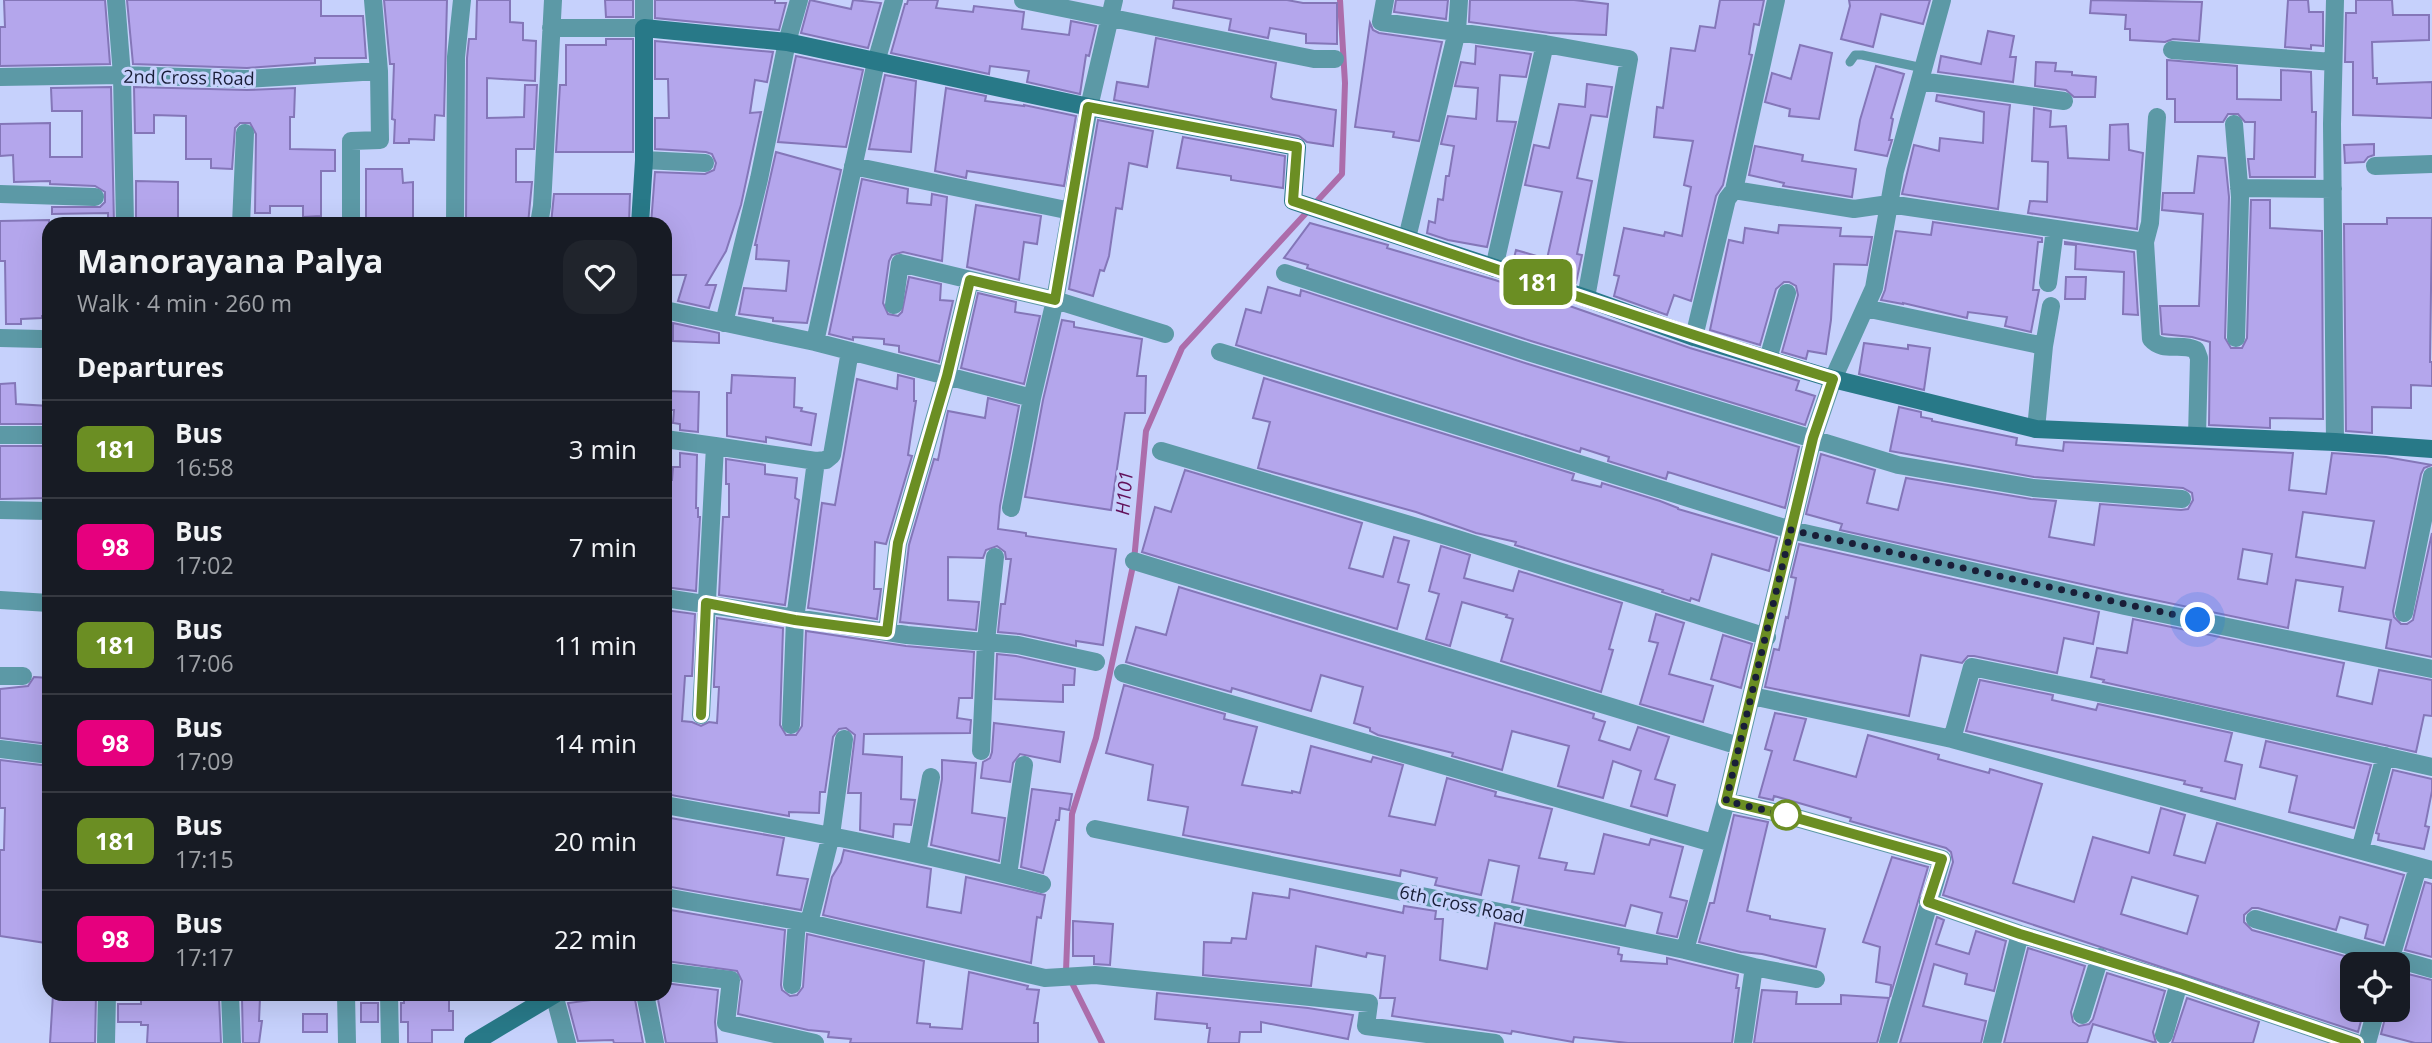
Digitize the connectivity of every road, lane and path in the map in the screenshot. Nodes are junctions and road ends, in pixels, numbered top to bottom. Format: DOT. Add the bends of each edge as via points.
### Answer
graph roads {
  1 [pos="116,0"];
  2 [pos="373,0"];
  3 [pos="462,0"];
  4 [pos="553,0"];
  5 [pos="644,0"];
  6 [pos="799,0"];
  7 [pos="894,0"];
  8 [pos="1023,0"];
  9 [pos="1385,0"];
  10 [pos="1459,0"];
  11 [pos="1776,0"];
  12 [pos="1942,0"];
  13 [pos="2335,0"];
  14 [pos="1112,8"];
  15 [pos="551,28"];
  16 [pos="644,28"];
  17 [pos="1457,32"];
  18 [pos="788,42"];
  19 [pos="1545,44"];
  20 [pos="2172,50"];
  21 [pos="1335,59"];
  22 [pos="876,62"];
  23 [pos="1850,62"];
  24 [pos="2333,62"];
  25 [pos="379,71"];
  26 [pos="122,75"];
  27 [pos="1922,75"];
  28 [pos="0,77"];
  29 [pos="2064,101"];
  30 [pos="1088,107"];
  31 [pos="2157,117"];
  32 [pos="2234,124"];
  33 [pos="245,133"];
  34 [pos="645,160"];
  35 [pos="705,163"];
  36 [pos="2432,164"];
  37 [pos="853,166"];
  38 [pos="2375,166"];
  39 [pos="2239,188"];
  40 [pos="2333,189"];
  41 [pos="1734,190"];
  42 [pos="0,194"];
  43 [pos="95,197"];
  44 [pos="1889,204"];
  45 [pos="1071,211"];
  46 [pos="125,217"];
  47 [pos="241,217"];
  48 [pos="351,217"];
  49 [pos="455,217"];
  50 [pos="540,217"];
  51 [pos="641,217"];
  52 [pos="2055,229"];
  53 [pos="1407,239"];
  54 [pos="2145,242"];
  55 [pos="1494,268"];
  56 [pos="1285,273"];
  57 [pos="970,280"];
  58 [pos="2048,283"];
  59 [pos="1787,293"];
  60 [pos="1586,298"];
  61 [pos="1055,300"];
  62 [pos="894,304"];
  63 [pos="2052,306"];
  64 [pos="1864,309"];
  65 [pos="672,312"];
  66 [pos="724,323"];
  67 [pos="1166,334"];
  68 [pos="1694,337"];
  69 [pos="0,338"];
  70 [pos="2236,338"];
  71 [pos="41,339"];
  72 [pos="815,342"];
  73 [pos="2044,346"];
  74 [pos="850,351"];
  75 [pos="1220,352"];
  76 [pos="1768,359"];
  77 [pos="947,376"];
  78 [pos="1833,379"];
  79 [pos="1032,398"];
  80 [pos="2036,429"];
  81 [pos="0,435"];
  82 [pos="42,435"];
  83 [pos="2197,436"];
  84 [pos="1813,438"];
  85 [pos="672,440"];
  86 [pos="2335,442"];
  87 [pos="715,446"];
  88 [pos="2432,449"];
  89 [pos="1161,451"];
  90 [pos="816,461"];
  91 [pos="2432,476"];
  92 [pos="2182,499"];
  93 [pos="1011,508"];
  94 [pos="0,510"];
  95 [pos="42,511"];
  96 [pos="1791,530"];
  97 [pos="995,557"];
  98 [pos="1134,561"];
  99 [pos="672,599"];
  100 [pos="0,600"];
  101 [pos="42,603"];
  102 [pos="706,603"];
  103 [pos="2403,613"];
  104 [pos="795,620"];
  105 [pos="887,632"];
  106 [pos="1767,637"];
  107 [pos="986,641"];
  108 [pos="1096,662"];
  109 [pos="2432,669"];
  110 [pos="1123,673"];
  111 [pos="0,676"];
  112 [pos="23,676"];
  113 [pos="1752,696"];
  114 [pos="701,715"];
  115 [pos="791,725"];
  116 [pos="844,739"];
  117 [pos="1952,739"];
  118 [pos="1739,746"];
  119 [pos="0,749"];
  120 [pos="981,751"];
  121 [pos="42,754"];
  122 [pos="2385,756"];
  123 [pos="1024,765"];
  124 [pos="2432,767"];
  125 [pos="931,777"];
  126 [pos="1726,801"];
  127 [pos="672,807"];
  128 [pos="1095,829"];
  129 [pos="831,835"];
  130 [pos="1713,843"];
  131 [pos="2360,850"];
  132 [pos="917,854"];
  133 [pos="2425,869"];
  134 [pos="1008,875"];
  135 [pos="1042,884"];
  136 [pos="672,898"];
  137 [pos="1928,902"];
  138 [pos="2255,919"];
  139 [pos="803,922"];
  140 [pos="2020,934"];
  141 [pos="1685,950"];
  142 [pos="2359,952"];
  143 [pos="2394,952"];
  144 [pos="2100,957"];
  145 [pos="2410,965"];
  146 [pos="1754,967"];
  147 [pos="2432,969"];
  148 [pos="672,973"];
  149 [pos="1816,979"];
  150 [pos="2179,983"];
  151 [pos="792,985"];
  152 [pos="107,1001"];
  153 [pos="230,1001"];
  154 [pos="346,1001"];
  155 [pos="389,1001"];
  156 [pos="543,1001"];
  157 [pos="556,1001"];
  158 [pos="646,1001"];
  159 [pos="2082,1015"];
  160 [pos="2373,1022"];
  161 [pos="1365,1034"];
  162 [pos="2164,1035"];
  163 [pos="483,1040"];
  164 [pos="106,1043"];
  165 [pos="232,1043"];
  166 [pos="347,1043"];
  167 [pos="390,1043"];
  168 [pos="567,1043"];
  169 [pos="655,1043"];
  170 [pos="815,1043"];
  171 [pos="1495,1043"];
  172 [pos="1743,1043"];
  173 [pos="1888,1043"];
  174 [pos="1992,1043"];
  175 [pos="2356,1043"];
  176 [pos="2367,1043"];
  1 -- 26 [label="street"];
  2 -- 25 [label="street"];
  3 -- 49 [label="street" via="456,57"];
  4 -- 15 [label="street"];
  5 -- 16 [label="street"];
  6 -- 18 [label="street"];
  7 -- 22 [label="street"];
  8 -- 14 [label="street"];
  9 -- 17 [label="street" via="1381,22"];
  10 -- 17 [label="street"];
  11 -- 41 [label="street"];
  12 -- 27 [label="street"];
  13 -- 24 [label="street"];
  14 -- 21 [label="street" via="1314,59"];
  14 -- 30 [label="street"];
  15 -- 16 [label="street"];
  15 -- 50 [label="street"];
  16 -- 18 [label="street"];
  16 -- 34 [label="street"];
  17 -- 19 [label="street"];
  17 -- 53 [label="street"];
  18 -- 22 [label="street"];
  18 -- 66 [label="street"];
  19 -- 55 [label="street"];
  19 -- 60 [label="street" via="1629,59"];
  20 -- 24 [label="street"];
  22 -- 30 [label="street"];
  22 -- 37 [label="street"];
  23 -- 27 [label="lane" via="1855,55 1862,55"];
  24 -- 40 [label="street"];
  25 -- 26 [label="street, 2nd Cross Road" via="247,79"];
  25 -- 48 [label="street" via="380,140 351,141"];
  26 -- 28 [label="street, 2nd Cross Road"];
  26 -- 46 [label="street"];
  27 -- 29 [label="street"];
  27 -- 44 [label="street"];
  30 -- 45 [label="street"];
  30 -- 53 [label="street" via="1297,147 1293,201"];
  31 -- 54 [label="street"];
  32 -- 39 [label="street"];
  33 -- 47 [label="street"];
  34 -- 35 [label="street"];
  34 -- 51 [label="street"];
  36 -- 38 [label="street"];
  37 -- 45 [label="street"];
  37 -- 72 [label="street"];
  39 -- 40 [label="street"];
  39 -- 70 [label="street"];
  40 -- 86 [label="street"];
  41 -- 44 [label="street" via="1854,209"];
  41 -- 68 [label="street" via="1727,199"];
  42 -- 43 [label="street"];
  44 -- 52 [label="street"];
  44 -- 64 [label="street" via="1874,288"];
  45 -- 61 [label="street"];
  52 -- 54 [label="street"];
  52 -- 58 [label="street"];
  53 -- 55 [label="street"];
  54 -- 83 [label="street" via="2151,339 2160,346 2191,347 2199,359"];
  55 -- 60 [label="street"];
  56 -- 84 [label="street"];
  57 -- 61 [label="street"];
  57 -- 62 [label="street" via="900,263"];
  57 -- 77 [label="street"];
  59 -- 76 [label="street"];
  60 -- 68 [label="street"];
  61 -- 67 [label="street"];
  61 -- 79 [label="street"];
  63 -- 73 [label="street"];
  64 -- 73 [label="street"];
  64 -- 78 [label="street"];
  65 -- 66 [label="street"];
  66 -- 72 [label="street"];
  68 -- 76 [label="street"];
  69 -- 71 [label="street"];
  72 -- 74 [label="street"];
  73 -- 80 [label="street"];
  74 -- 77 [label="street"];
  74 -- 90 [label="street" via="832,455"];
  75 -- 96 [label="street"];
  76 -- 78 [label="street"];
  77 -- 79 [label="street"];
  77 -- 105 [label="street" via="898,543"];
  78 -- 80 [label="street"];
  78 -- 84 [label="street"];
  79 -- 93 [label="street"];
  80 -- 83 [label="street"];
  81 -- 82 [label="street"];
  83 -- 86 [label="street"];
  84 -- 92 [label="street" via="1898,465 2034,488"];
  84 -- 96 [label="street"];
  85 -- 87 [label="street"];
  86 -- 88 [label="street"];
  87 -- 90 [label="street"];
  87 -- 102 [label="street"];
  89 -- 106 [label="street"];
  90 -- 104 [label="street"];
  91 -- 103 [label="street"];
  94 -- 95 [label="street"];
  96 -- 106 [label="street"];
  96 -- 109 [label="street"];
  97 -- 107 [label="street"];
  98 -- 118 [label="street"];
  99 -- 102 [label="street"];
  100 -- 101 [label="street"];
  102 -- 104 [label="street"];
  102 -- 114 [label="street"];
  104 -- 105 [label="street"];
  104 -- 115 [label="street"];
  105 -- 107 [label="street"];
  106 -- 113 [label="street"];
  107 -- 108 [label="street"];
  107 -- 120 [label="street"];
  110 -- 130 [label="street"];
  111 -- 112 [label="street"];
  113 -- 117 [label="street"];
  113 -- 118 [label="street"];
  116 -- 129 [label="street"];
  117 -- 122 [label="street" via="1972,667"];
  117 -- 131 [label="street"];
  118 -- 126 [label="street"];
  119 -- 121 [label="street"];
  122 -- 124 [label="street"];
  122 -- 131 [label="street"];
  123 -- 134 [label="street"];
  125 -- 132 [label="street"];
  126 -- 130 [label="street"];
  126 -- 137 [label="street" via="1942,859"];
  127 -- 129 [label="street"];
  128 -- 141 [label="street, 6th Cross Road"];
  129 -- 132 [label="street"];
  129 -- 139 [label="street"];
  130 -- 141 [label="street"];
  131 -- 133 [label="street"];
  132 -- 134 [label="street"];
  133 -- 143 [label="street"];
  134 -- 135 [label="street"];
  136 -- 139 [label="street"];
  137 -- 140 [label="street"];
  137 -- 173 [label="street"];
  138 -- 142 [label="street"];
  139 -- 151 [label="street"];
  139 -- 161 [label="street" via="1045,978 1095,975 1369,1003"];
  140 -- 144 [label="street"];
  140 -- 174 [label="street"];
  141 -- 146 [label="street, 6th Cross Road"];
  144 -- 150 [label="street"];
  144 -- 159 [label="street"];
  145 -- 147 [label="street"];
  146 -- 149 [label="street, 6th Cross Road"];
  146 -- 172 [label="street"];
  148 -- 170 [label="street" via="731,980 726,1023"];
  150 -- 162 [label="street"];
  150 -- 175 [label="street"];
  152 -- 164 [label="street"];
  153 -- 165 [label="street"];
  154 -- 166 [label="street"];
  155 -- 167 [label="street"];
  156 -- 163 [label="street"];
  157 -- 168 [label="street"];
  158 -- 169 [label="street"];
  160 -- 176 [label="street"];
  161 -- 171 [label="street"];
}
